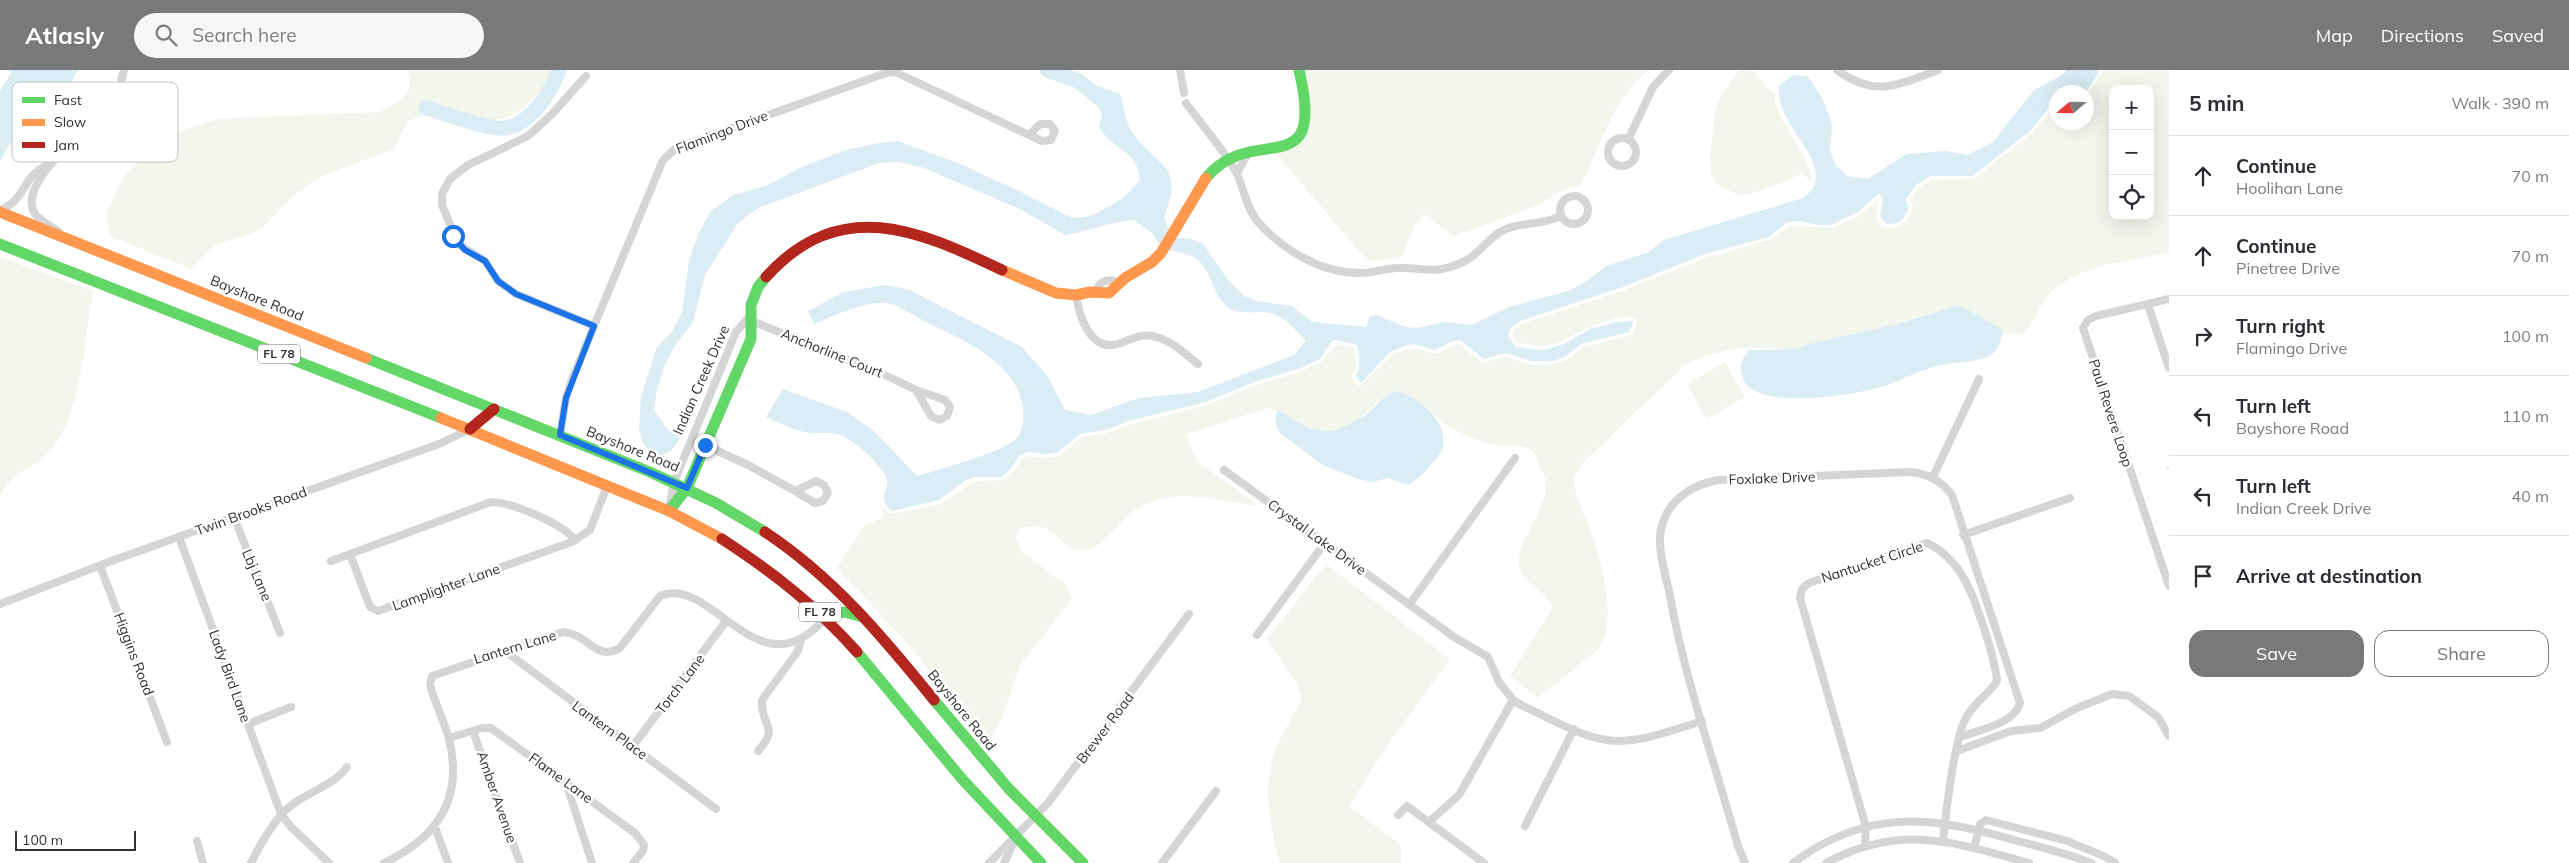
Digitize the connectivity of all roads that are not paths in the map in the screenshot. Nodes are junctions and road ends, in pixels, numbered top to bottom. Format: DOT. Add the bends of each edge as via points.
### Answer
graph roads {
  1 [pos="1180,70"];
  2 [pos="1299,70"];
  3 [pos="1669,70"];
  4 [pos="1837,70"];
  5 [pos="1938,70"];
  6 [pos="586,76"];
  7 [pos="1184,93"];
  8 [pos="1186,103"];
  9 [pos="1029,135"];
  10 [pos="1628,140"];
  11 [pos="1250,150"];
  12 [pos="52,162"];
  13 [pos="1229,162"];
  14 [pos="48,166"];
  15 [pos="1237,174"];
  16 [pos="0,211"];
  17 [pos="1561,216"];
  18 [pos="66,237"];
  19 [pos="0,244"];
  20 [pos="1076,295"];
  21 [pos="2169,299"];
  22 [pos="2148,305"];
  23 [pos="747,319"];
  24 [pos="594,326"];
  25 [pos="1198,364"];
  26 [pos="2169,368"];
  27 [pos="1979,379"];
  28 [pos="916,390"];
  29 [pos="494,409"];
  30 [pos="470,429"];
  31 [pos="560,435"];
  32 [pos="692,439"];
  33 [pos="705,445"];
  34 [pos="1515,458"];
  35 [pos="1224,470"];
  36 [pos="1933,477"];
  37 [pos="674,482"];
  38 [pos="607,486"];
  39 [pos="687,488"];
  40 [pos="795,491"];
  41 [pos="2070,498"];
  42 [pos="669,511"];
  43 [pos="234,517"];
  44 [pos="1964,535"];
  45 [pos="179,537"];
  46 [pos="575,540"];
  47 [pos="1324,544"];
  48 [pos="350,554"];
  49 [pos="331,561"];
  50 [pos="100,566"];
  51 [pos="2169,586"];
  52 [pos="0,604"];
  53 [pos="1409,605"];
  54 [pos="1189,614"];
  55 [pos="826,617"];
  56 [pos="868,619"];
  57 [pos="726,621"];
  58 [pos="280,633"];
  59 [pos="1257,635"];
  60 [pos="801,639"];
  61 [pos="505,651"];
  62 [pos="1513,700"];
  63 [pos="291,707"];
  64 [pos="1702,721"];
  65 [pos="248,724"];
  66 [pos="1574,729"];
  67 [pos="473,730"];
  68 [pos="2169,736"];
  69 [pos="1960,737"];
  70 [pos="449,738"];
  71 [pos="167,742"];
  72 [pos="633,746"];
  73 [pos="758,751"];
  74 [pos="1957,751"];
  75 [pos="347,767"];
  76 [pos="566,783"];
  77 [pos="1216,791"];
  78 [pos="716,809"];
  79 [pos="281,814"];
  80 [pos="1398,815"];
  81 [pos="1035,817"];
  82 [pos="1429,822"];
  83 [pos="1945,822"];
  84 [pos="1526,826"];
  85 [pos="435,827"];
  86 [pos="1866,827"];
  87 [pos="1978,830"];
  88 [pos="1015,838"];
  89 [pos="1943,840"];
  90 [pos="197,841"];
  91 [pos="1865,847"];
  92 [pos="1974,848"];
  93 [pos="203,863"];
  94 [pos="251,863"];
  95 [pos="330,863"];
  96 [pos="384,863"];
  97 [pos="448,863"];
  98 [pos="520,863"];
  99 [pos="592,863"];
  100 [pos="633,863"];
  101 [pos="989,863"];
  102 [pos="1004,863"];
  103 [pos="1041,863"];
  104 [pos="1083,863"];
  105 [pos="1162,863"];
  106 [pos="1484,863"];
  107 [pos="1745,863"];
  108 [pos="1793,863"];
  109 [pos="1826,863"];
  110 [pos="2029,863"];
  111 [pos="2091,863"];
  112 [pos="2115,863"];
  1 -- 7 [label="street"];
  2 -- 11 [label="main road" via="1306,116 1303,133 1288,146"];
  3 -- 10 [label="street" via="1653,87"];
  4 -- 5 [label="street" via="1860,85 1878,88"];
  6 -- 24 [label="street" via="528,136 468,165 450,179 442,194 442,205 458,244 485,261 498,281 516,294"];
  8 -- 13 [label="street"];
  9 -- 24 [label="street, Flamingo Drive" via="895,72 676,148 663,160"];
  11 -- 13 [label="main road"];
  11 -- 15 [label="street"];
  12 -- 14 [label="street"];
  13 -- 15 [label="street"];
  13 -- 20 [label="main road, Indian Creek Drive" via="1206,178 1154,260 1118,282 1109,294"];
  14 -- 16 [label="street" via="34,173 14,204"];
  14 -- 18 [label="street" via="33,195 33,209 36,215"];
  15 -- 17 [label="street" via="1252,212 1271,235 1292,252 1344,272 1447,268 1464,262 1493,235 1505,229"];
  16 -- 18 [label="main road, Bayshore Road / FL 78"];
  18 -- 29 [label="main road, Bayshore Road / FL 78"];
  19 -- 30 [label="main road, FL 78"];
  20 -- 23 [label="main road, Indian Creek Drive" via="1041,288 918,232 869,226 825,236 791,254 752,296"];
  20 -- 25 [label="street" via="1083,321 1099,343 1108,346 1136,337 1154,336"];
  21 -- 22 [label="street, Paul Revere Loop"];
  22 -- 26 [label="street"];
  22 -- 51 [label="street, Paul Revere Loop" via="2096,316 2083,328"];
  23 -- 28 [label="street, Anchorline Court"];
  23 -- 32 [label="street, Indian Creek Drive" via="736,332"];
  23 -- 33 [label="main road, Indian Creek Drive" via="750,339"];
  24 -- 31 [label="street, Flamingo Drive" via="566,398"];
  27 -- 36 [label="street"];
  28 -- 28 [label="street, Anchorline Court" via="931,416 939,420 947,416 950,407 945,400"];
  29 -- 30 [label="main road"];
  29 -- 31 [label="main road, Bayshore Road / FL 78"];
  30 -- 38 [label="main road, FL 78"];
  30 -- 43 [label="street, Twin Brooks Road" via="439,444"];
  31 -- 37 [label="main road, Bayshore Road / FL 78"];
  32 -- 33 [label="street"];
  32 -- 37 [label="street, Indian Creek Drive"];
  33 -- 39 [label="main road, Indian Creek Drive"];
  33 -- 40 [label="street"];
  34 -- 53 [label="street"];
  35 -- 47 [label="street, Crystal Lake Drive"];
  36 -- 44 [label="street" via="1952,495"];
  36 -- 64 [label="street, Foxlake Drive" via="1911,472 1718,480 1696,486 1678,498 1661,529 1660,552 1673,618"];
  37 -- 39 [label="main road, Bayshore Road / FL 78"];
  37 -- 42 [label="street, Indian Creek Drive"];
  38 -- 42 [label="main road, FL 78"];
  38 -- 46 [label="street, Lamplighter Lane" via="590,530"];
  39 -- 42 [label="main road, Indian Creek Drive"];
  39 -- 56 [label="main road, Bayshore Road / FL 78" via="738,514 798,554"];
  41 -- 44 [label="street"];
  42 -- 55 [label="main road, FL 78" via="746,553"];
  43 -- 45 [label="street, Twin Brooks Road"];
  43 -- 58 [label="street, Lbj Lane"];
  44 -- 69 [label="street" via="2020,703 2017,712 2009,718"];
  45 -- 50 [label="street, Twin Brooks Road"];
  45 -- 65 [label="street, Lady Bird Lane"];
  46 -- 48 [label="street" via="561,528 509,505 491,502"];
  46 -- 48 [label="street, Lamplighter Lane" via="378,611 370,606"];
  47 -- 53 [label="street, Crystal Lake Drive"];
  47 -- 59 [label="street"];
  48 -- 49 [label="street"];
  50 -- 52 [label="street, Twin Brooks Road"];
  50 -- 71 [label="street, Higgins Road"];
  53 -- 62 [label="street, Crystal Lake Drive" via="1488,657 1499,682"];
  54 -- 81 [label="street, Brewer Road"];
  55 -- 56 [label="main road" via="839,611 850,611"];
  55 -- 60 [label="street, Lantern Lane"];
  55 -- 88 [label="main road, FL 78"];
  56 -- 81 [label="main road, Bayshore Road / FL 78" via="968,742"];
  57 -- 60 [label="street, Lantern Lane" via="771,644"];
  57 -- 61 [label="street, Lantern Lane" via="695,600 677,592 668,592 660,596 620,648 611,653 601,652 572,632"];
  57 -- 72 [label="street, Torch Lane"];
  60 -- 73 [label="street" via="798,651 762,700 761,710 770,731 769,740"];
  61 -- 70 [label="street, Lantern Lane" via="432,676 432,693"];
  61 -- 72 [label="street, Lantern Place"];
  62 -- 66 [label="street, Crystal Lake Drive"];
  62 -- 82 [label="street" via="1459,795"];
  63 -- 65 [label="street"];
  64 -- 66 [label="street, Crystal Lake Drive" via="1626,741 1600,738"];
  64 -- 107 [label="street, Foxlake Drive"];
  65 -- 79 [label="street, Lady Bird Lane"];
  66 -- 84 [label="street"];
  67 -- 70 [label="street, Flame Lane"];
  67 -- 76 [label="street, Flame Lane" via="491,728"];
  67 -- 98 [label="street, Amber Avenue"];
  68 -- 74 [label="street" via="2158,717 2130,696 2112,694 2040,728 2011,731"];
  69 -- 74 [label="street, Nantucket Circle"];
  69 -- 86 [label="street, Nantucket Circle" via="1967,716 1997,681 1996,670 1964,579 1936,547 1927,543 1918,545 1809,583 1802,589 1800,598"];
  70 -- 85 [label="street, Lantern Lane" via="454,779"];
  72 -- 78 [label="street, Lantern Place"];
  74 -- 83 [label="street, Nantucket Circle"];
  75 -- 79 [label="street" via="338,779"];
  76 -- 99 [label="street"];
  76 -- 100 [label="street, Flame Lane" via="642,839 643,851"];
  77 -- 105 [label="street"];
  79 -- 94 [label="street"];
  79 -- 95 [label="street"];
  80 -- 82 [label="street" via="1407,806"];
  81 -- 88 [label="street, Brewer Road"];
  81 -- 104 [label="main road, Bayshore Road / FL 78"];
  82 -- 106 [label="street"];
  83 -- 86 [label="street" via="1908,820"];
  83 -- 87 [label="street"];
  83 -- 89 [label="street, Nantucket Circle"];
  85 -- 96 [label="street, Lantern Lane" via="421,841"];
  85 -- 97 [label="street"];
  86 -- 91 [label="street, Nantucket Circle"];
  86 -- 108 [label="street" via="1822,844"];
  87 -- 92 [label="street"];
  87 -- 111 [label="street"];
  87 -- 112 [label="street" via="1981,822 1986,820 2068,841 2104,855"];
  88 -- 101 [label="street, Brewer Road"];
  88 -- 102 [label="street"];
  88 -- 103 [label="main road, FL 78"];
  89 -- 91 [label="street" via="1910,839"];
  89 -- 92 [label="street"];
  90 -- 93 [label="street"];
  91 -- 109 [label="street"];
  92 -- 110 [label="street"];
}
